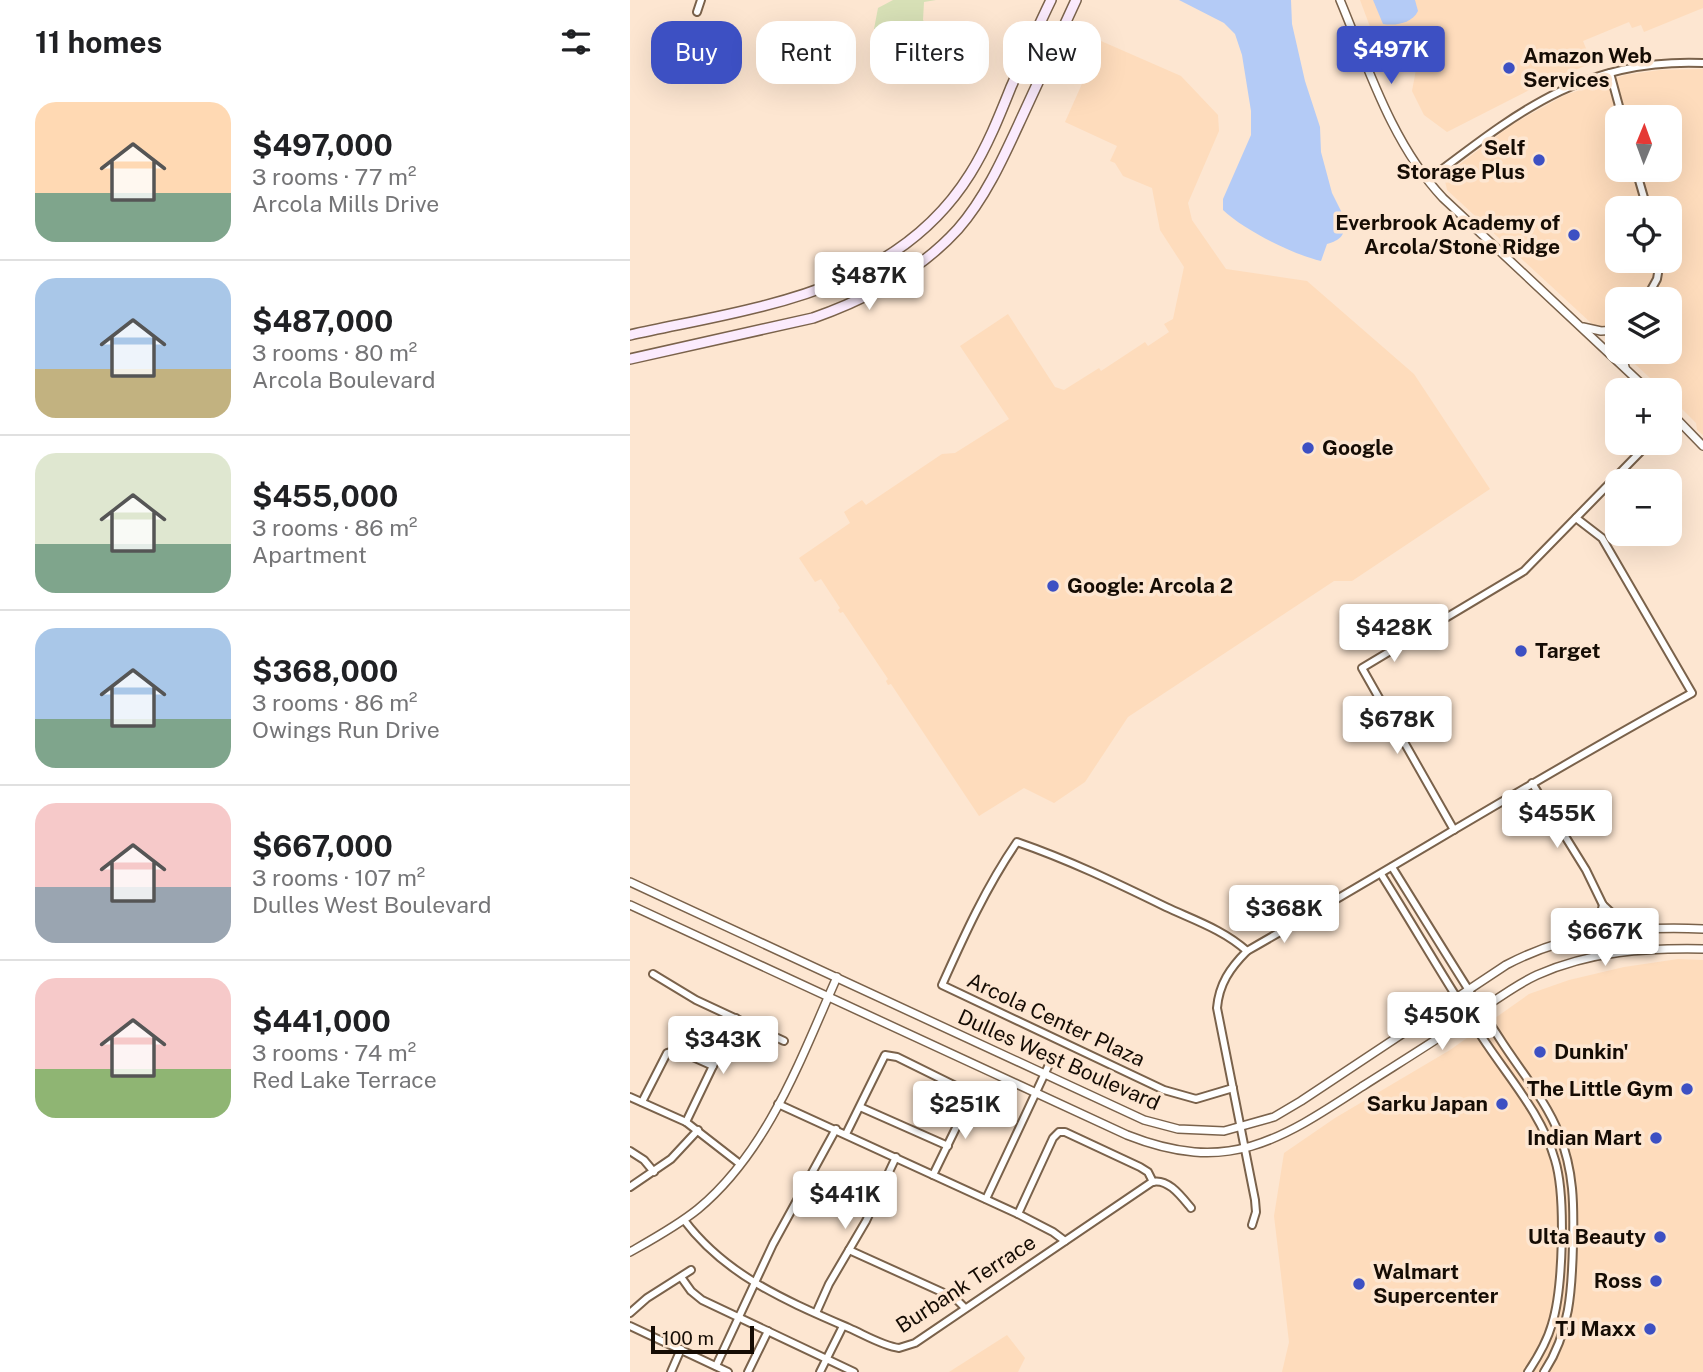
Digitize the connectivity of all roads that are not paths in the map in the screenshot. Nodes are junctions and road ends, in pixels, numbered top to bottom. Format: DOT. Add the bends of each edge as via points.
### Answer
graph roads {
  1 [pos="701,0"];
  2 [pos="1051,0"];
  3 [pos="1076,0"];
  4 [pos="1340,0"];
  5 [pos="697,12"];
  6 [pos="1703,63"];
  7 [pos="1610,73"];
  8 [pos="1619,105"];
  9 [pos="1428,180"];
  10 [pos="1580,326"];
  11 [pos="1605,331"];
  12 [pos="630,335"];
  13 [pos="630,359"];
  14 [pos="1624,364"];
  15 [pos="1626,370"];
  16 [pos="1635,378"];
  17 [pos="1682,427"];
  18 [pos="1703,446"];
  19 [pos="1638,455"];
  20 [pos="1577,519"];
  21 [pos="1532,783"];
  22 [pos="1454,830"];
  23 [pos="1392,867"];
  24 [pos="1381,874"];
  25 [pos="630,882"];
  26 [pos="630,905"];
  27 [pos="1603,905"];
  28 [pos="1629,929"];
  29 [pos="1703,929"];
  30 [pos="1595,934"];
  31 [pos="1703,949"];
  32 [pos="1247,951"];
  33 [pos="653,974"];
  34 [pos="837,977"];
  35 [pos="1467,990"];
  36 [pos="829,996"];
  37 [pos="1457,997"];
  38 [pos="1481,1010"];
  39 [pos="1470,1017"];
  40 [pos="736,1018"];
  41 [pos="784,1041"];
  42 [pos="1053,1056"];
  43 [pos="713,1066"];
  44 [pos="1046,1074"];
  45 [pos="1233,1088"];
  46 [pos="1037,1092"];
  47 [pos="971,1095"];
  48 [pos="630,1097"];
  49 [pos="642,1102"];
  50 [pos="778,1104"];
  51 [pos="860,1107"];
  52 [pos="990,1115"];
  53 [pos="686,1122"];
  54 [pos="1241,1128"];
  55 [pos="835,1129"];
  56 [pos="698,1130"];
  57 [pos="846,1134"];
  58 [pos="948,1146"];
  59 [pos="1245,1148"];
  60 [pos="630,1151"];
  61 [pos="896,1157"];
  62 [pos="740,1164"];
  63 [pos="654,1172"];
  64 [pos="933,1175"];
  65 [pos="1153,1182"];
  66 [pos="630,1187"];
  67 [pos="986,1199"];
  68 [pos="1191,1208"];
  69 [pos="1017,1214"];
  70 [pos="684,1220"];
  71 [pos="1252,1225"];
  72 [pos="1065,1241"];
  73 [pos="849,1250"];
  74 [pos="630,1252"];
  75 [pos="691,1270"];
  76 [pos="681,1277"];
  77 [pos="754,1283"];
  78 [pos="965,1308"];
  79 [pos="630,1313"];
  80 [pos="816,1313"];
  81 [pos="739,1317"];
  82 [pos="630,1326"];
  83 [pos="843,1326"];
  84 [pos="768,1331"];
  85 [pos="681,1349"];
  86 [pos="827,1359"];
  87 [pos="716,1366"];
  88 [pos="671,1372"];
  89 [pos="728,1372"];
  90 [pos="748,1372"];
  91 [pos="820,1372"];
  92 [pos="854,1372"];
  93 [pos="1528,1372"];
  94 [pos="1544,1372"];
  1 -- 5 [label="street"];
  2 -- 12 [label="main road" via="980,157 944,210 912,240 859,274 817,292"];
  3 -- 13 [label="main road" via="995,173 972,210 939,248 893,282 841,308"];
  4 -- 9 [label="street" via="1384,105"];
  6 -- 7 [label="street"];
  7 -- 8 [label="street"];
  7 -- 9 [label="street" via="1528,107"];
  9 -- 10 [label="street"];
  10 -- 11 [label="street"];
  10 -- 15 [label="street"];
  14 -- 15 [label="street"];
  15 -- 16 [label="street"];
  17 -- 18 [label="street"];
  19 -- 20 [label="street"];
  20 -- 21 [label="street" via="1602,538 1692,693"];
  20 -- 22 [label="street" via="1518,575 1362,668"];
  21 -- 22 [label="street"];
  21 -- 27 [label="street"];
  22 -- 23 [label="street"];
  23 -- 24 [label="street"];
  23 -- 35 [label="street"];
  24 -- 32 [label="street"];
  24 -- 37 [label="street"];
  25 -- 34 [label="street, Dulles West Boulevard"];
  26 -- 36 [label="street, Dulles West Boulevard"];
  27 -- 28 [label="street"];
  27 -- 30 [label="street"];
  28 -- 29 [label="street, Dulles West Boulevard"];
  28 -- 30 [label="street, Dulles West Boulevard"];
  30 -- 35 [label="street, Dulles West Boulevard" via="1522,956"];
  31 -- 38 [label="street, Dulles West Boulevard" via="1648,948 1593,956 1535,976"];
  32 -- 45 [label="street" via="1226,976 1218,999"];
  32 -- 45 [label="street, Arcola Center Plaza" via="1232,938 1138,892 1017,842 970,922 942,985 1164,1090 1196,1099"];
  33 -- 40 [label="street"];
  34 -- 36 [label="street"];
  34 -- 44 [label="street, Dulles West Boulevard"];
  35 -- 37 [label="street, Dulles West Boulevard"];
  35 -- 38 [label="street"];
  36 -- 46 [label="street, Dulles West Boulevard"];
  36 -- 50 [label="street"];
  37 -- 39 [label="street"];
  37 -- 54 [label="street, Dulles West Boulevard" via="1285,1111"];
  38 -- 39 [label="street, Dulles West Boulevard"];
  38 -- 94 [label="street" via="1551,1118 1572,1174 1570,1302 1560,1340"];
  39 -- 59 [label="street, Dulles West Boulevard" via="1295,1129"];
  39 -- 93 [label="street" via="1541,1125 1561,1188 1558,1299 1547,1339"];
  40 -- 41 [label="street"];
  40 -- 43 [label="street"];
  42 -- 44 [label="street"];
  43 -- 49 [label="street" via="672,1050"];
  43 -- 53 [label="street"];
  44 -- 46 [label="street"];
  44 -- 54 [label="street, Dulles West Boulevard" via="1160,1125 1194,1131"];
  45 -- 54 [label="street"];
  46 -- 59 [label="street, Dulles West Boulevard" via="1148,1143 1203,1152"];
  46 -- 67 [label="street"];
  47 -- 51 [label="street" via="885,1055"];
  47 -- 52 [label="street" via="988,1103"];
  47 -- 58 [label="street"];
  48 -- 49 [label="street"];
  49 -- 53 [label="street"];
  50 -- 55 [label="street"];
  50 -- 62 [label="street"];
  51 -- 57 [label="street"];
  51 -- 58 [label="street"];
  53 -- 56 [label="street"];
  54 -- 59 [label="street"];
  55 -- 57 [label="street"];
  55 -- 77 [label="street"];
  56 -- 62 [label="street"];
  56 -- 63 [label="street"];
  57 -- 61 [label="street"];
  58 -- 64 [label="street"];
  59 -- 71 [label="street" via="1255,1200"];
  60 -- 63 [label="street"];
  61 -- 64 [label="street"];
  61 -- 73 [label="street"];
  62 -- 70 [label="street"];
  63 -- 66 [label="street"];
  64 -- 67 [label="street"];
  65 -- 68 [label="street" via="1165,1183"];
  65 -- 69 [label="street" via="1140,1167 1059,1132"];
  65 -- 72 [label="street, Burbank Terrace"];
  67 -- 69 [label="street"];
  69 -- 72 [label="street"];
  70 -- 74 [label="street"];
  70 -- 77 [label="street, Burbank Terrace" via="713,1253"];
  72 -- 78 [label="street, Burbank Terrace"];
  73 -- 78 [label="street" via="955,1298"];
  73 -- 80 [label="street"];
  75 -- 76 [label="street"];
  76 -- 79 [label="street"];
  76 -- 81 [label="street" via="702,1300"];
  77 -- 80 [label="street, Burbank Terrace"];
  77 -- 81 [label="street"];
  78 -- 83 [label="street, Burbank Terrace" via="904,1348"];
  80 -- 83 [label="street, Burbank Terrace"];
  81 -- 84 [label="street"];
  81 -- 87 [label="street"];
  82 -- 85 [label="street"];
  83 -- 86 [label="street"];
  84 -- 86 [label="street"];
  84 -- 90 [label="street"];
  85 -- 87 [label="street"];
  85 -- 88 [label="street"];
  86 -- 91 [label="street"];
  86 -- 92 [label="street"];
  87 -- 89 [label="street"];
}
